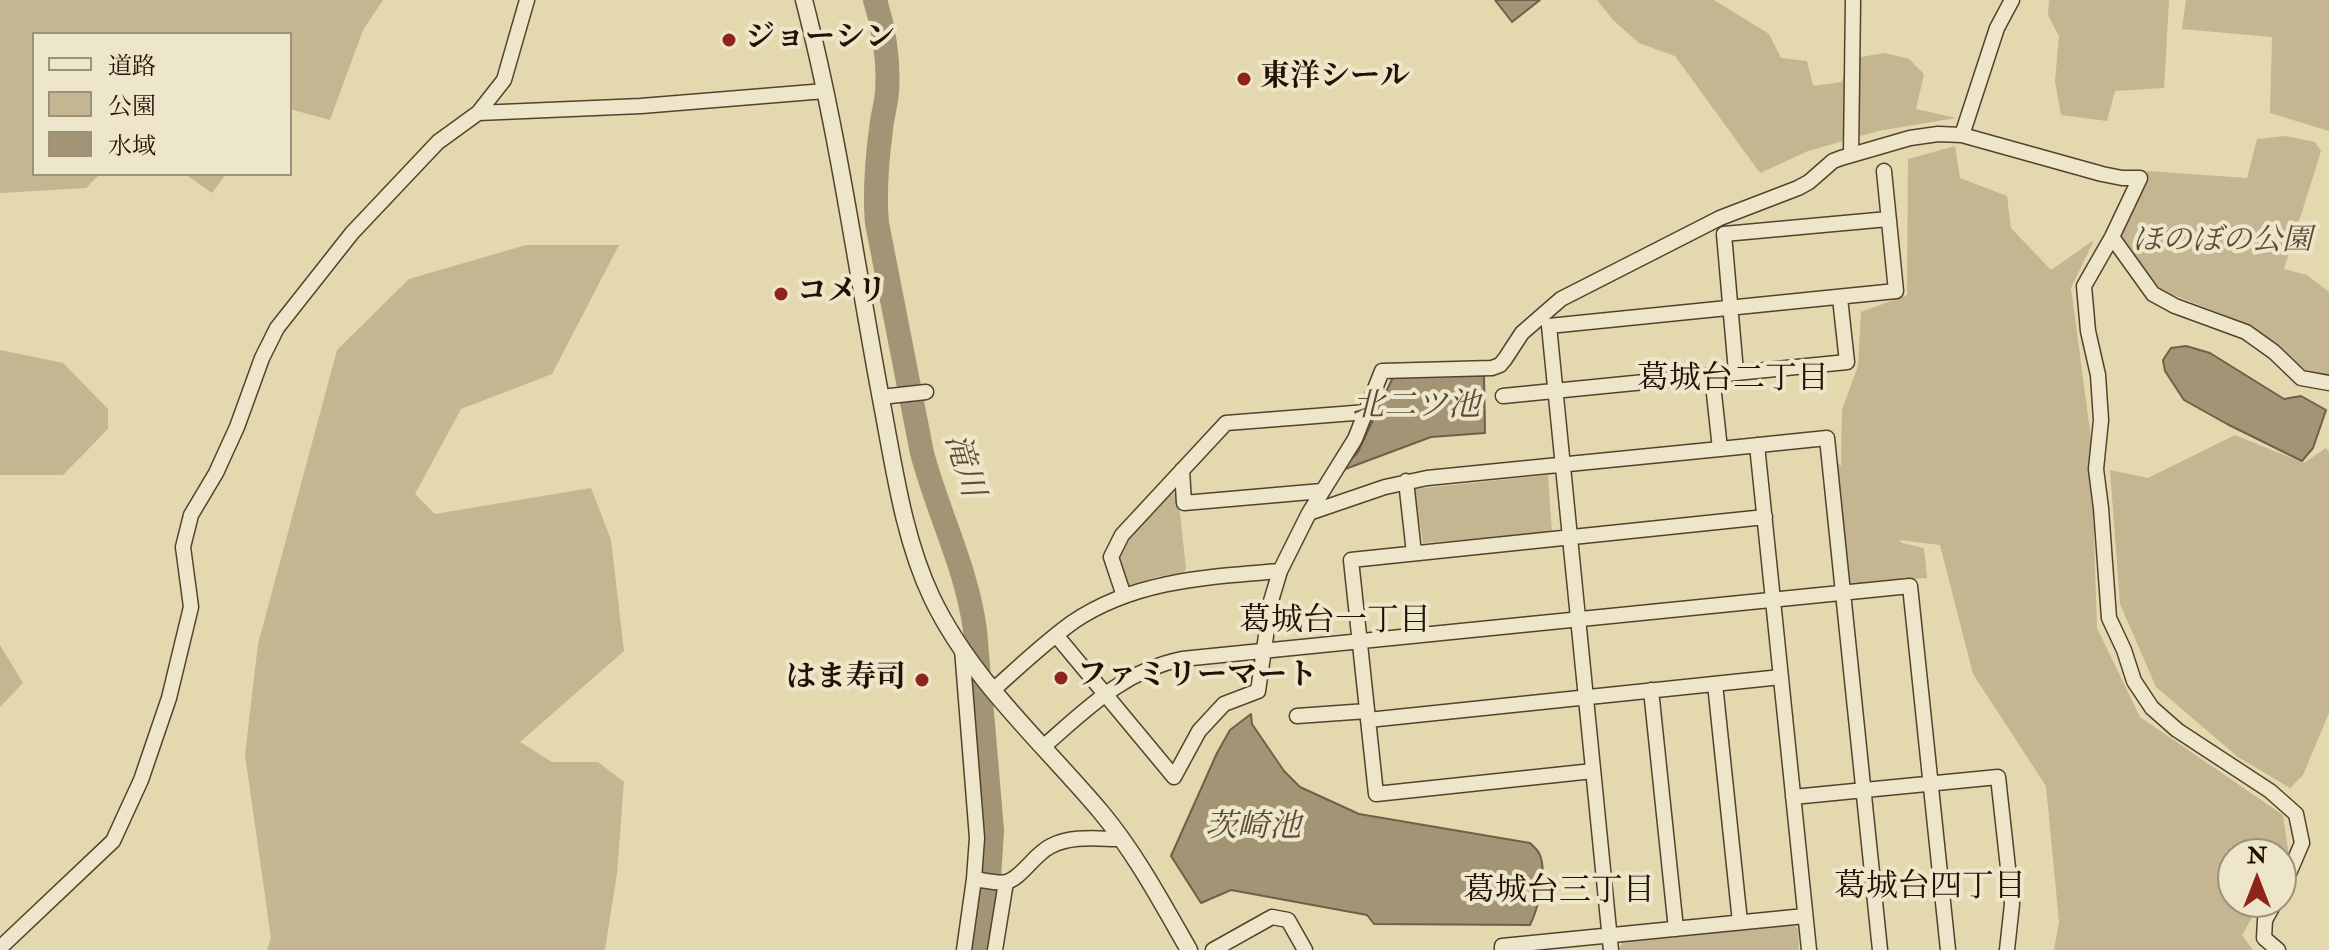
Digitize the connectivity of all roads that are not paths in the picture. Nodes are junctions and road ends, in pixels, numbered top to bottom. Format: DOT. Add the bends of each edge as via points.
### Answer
graph roads {
  1 [pos="527,0"];
  2 [pos="804,0"];
  3 [pos="1853,0"];
  4 [pos="2012,0"];
  5 [pos="825,91"];
  6 [pos="478,113"];
  7 [pos="1962,135"];
  8 [pos="1851,155"];
  9 [pos="1884,171"];
  10 [pos="1888,219"];
  11 [pos="2112,237"];
  12 [pos="1840,298"];
  13 [pos="1731,309"];
  14 [pos="1736,372"];
  15 [pos="1712,375"];
  16 [pos="2329,383"];
  17 [pos="1554,391"];
  18 [pos="926,392"];
  19 [pos="886,396"];
  20 [pos="1503,396"];
  21 [pos="1367,412"];
  22 [pos="1757,445"];
  23 [pos="1720,449"];
  24 [pos="1561,464"];
  25 [pos="1182,470"];
  26 [pos="1406,481"];
  27 [pos="1322,491"];
  28 [pos="1309,513"];
  29 [pos="1765,517"];
  30 [pos="1569,538"];
  31 [pos="1414,553"];
  32 [pos="1280,571"];
  33 [pos="1843,592"];
  34 [pos="1124,596"];
  35 [pos="1773,599"];
  36 [pos="1577,618"];
  37 [pos="1056,635"];
  38 [pos="1359,640"];
  39 [pos="962,649"];
  40 [pos="1262,650"];
  41 [pos="1781,677"];
  42 [pos="1715,684"];
  43 [pos="993,690"];
  44 [pos="1651,690"];
  45 [pos="1105,694"];
  46 [pos="1585,697"];
  47 [pos="1367,715"];
  48 [pos="1297,716"];
  49 [pos="1043,747"];
  50 [pos="1593,771"];
  51 [pos="1932,784"];
  52 [pos="1864,790"];
  53 [pos="1793,797"];
  54 [pos="1121,839"];
  55 [pos="2297,855"];
  56 [pos="974,879"];
  57 [pos="1006,882"];
  58 [pos="1805,916"];
  59 [pos="2266,918"];
  60 [pos="1740,922"];
  61 [pos="1676,929"];
  62 [pos="1610,943"];
  63 [pos="0,948"];
  64 [pos="964,950"];
  65 [pos="995,950"];
  66 [pos="1189,950"];
  67 [pos="1213,950"];
  68 [pos="1305,950"];
  69 [pos="1502,950"];
  70 [pos="1809,950"];
  71 [pos="1880,950"];
  72 [pos="1948,950"];
  73 [pos="2007,950"];
  74 [pos="2278,950"];
  1 -- 6 [label="street" via="504,80"];
  2 -- 5 [label="street"];
  3 -- 8 [label="street"];
  4 -- 7 [label="street" via="1997,28"];
  5 -- 6 [label="street"];
  5 -- 19 [label="street"];
  6 -- 63 [label="street" via="438,142 363,221 277,328 216,473 191,515 183,547 191,607 169,698 141,780 113,841"];
  7 -- 8 [label="street" via="1923,136"];
  7 -- 11 [label="street" via="2102,174 2140,178"];
  8 -- 21 [label="street" via="1833,161 1798,188 1720,218 1561,299 1522,333 1500,365 1382,371"];
  9 -- 10 [label="street"];
  10 -- 12 [label="street" via="1896,291"];
  10 -- 13 [label="street" via="1724,234"];
  11 -- 16 [label="street" via="2153,294 2246,332 2301,378"];
  11 -- 55 [label="street" via="2084,286 2098,375 2096,469 2109,618 2134,681 2152,708 2296,814 2302,843"];
  12 -- 13 [label="street"];
  12 -- 14 [label="street" via="1847,362"];
  13 -- 14 [label="street"];
  13 -- 17 [label="street" via="1549,326"];
  14 -- 15 [label="street"];
  15 -- 17 [label="street"];
  15 -- 23 [label="street"];
  17 -- 20 [label="street"];
  17 -- 24 [label="street"];
  18 -- 19 [label="street"];
  19 -- 39 [label="street" via="902,506 918,563"];
  21 -- 25 [label="street" via="1226,423"];
  21 -- 27 [label="street"];
  22 -- 23 [label="street"];
  22 -- 29 [label="street"];
  22 -- 33 [label="street" via="1827,438"];
  23 -- 24 [label="street"];
  24 -- 26 [label="street"];
  24 -- 30 [label="street"];
  25 -- 27 [label="street" via="1184,503"];
  25 -- 34 [label="street" via="1122,535 1111,557"];
  26 -- 28 [label="street"];
  26 -- 31 [label="street"];
  27 -- 28 [label="street"];
  28 -- 32 [label="street"];
  29 -- 30 [label="street"];
  29 -- 35 [label="street"];
  30 -- 31 [label="street"];
  30 -- 36 [label="street"];
  31 -- 38 [label="street" via="1351,560"];
  32 -- 34 [label="street" via="1166,583"];
  32 -- 40 [label="street"];
  33 -- 35 [label="street"];
  33 -- 51 [label="street" via="1910,586"];
  33 -- 52 [label="street"];
  34 -- 37 [label="street"];
  35 -- 36 [label="street"];
  35 -- 41 [label="street"];
  36 -- 38 [label="street"];
  36 -- 46 [label="street"];
  37 -- 43 [label="street"];
  37 -- 45 [label="street"];
  38 -- 40 [label="street"];
  38 -- 47 [label="street"];
  39 -- 43 [label="street"];
  39 -- 56 [label="street" via="976,815"];
  40 -- 45 [label="street" via="1162,663"];
  40 -- 45 [label="street" via="1258,691 1224,704 1199,731 1174,777"];
  41 -- 42 [label="street"];
  41 -- 53 [label="street"];
  42 -- 44 [label="street"];
  42 -- 60 [label="street"];
  43 -- 49 [label="street"];
  44 -- 46 [label="street"];
  44 -- 61 [label="street"];
  45 -- 49 [label="street"];
  46 -- 47 [label="street"];
  46 -- 50 [label="street"];
  47 -- 48 [label="street"];
  47 -- 50 [label="street" via="1376,794"];
  49 -- 54 [label="street"];
  50 -- 62 [label="street"];
  51 -- 52 [label="street"];
  51 -- 72 [label="street"];
  51 -- 73 [label="street" via="1998,777 2012,904"];
  52 -- 53 [label="street"];
  52 -- 71 [label="street"];
  53 -- 58 [label="street"];
  54 -- 57 [label="street" via="1053,844"];
  54 -- 66 [label="street"];
  56 -- 57 [label="street"];
  56 -- 64 [label="street"];
  57 -- 65 [label="street"];
  58 -- 60 [label="street"];
  58 -- 70 [label="street"];
  59 -- 74 [label="street" via="2264,938"];
  60 -- 61 [label="street"];
  61 -- 62 [label="street"];
  62 -- 69 [label="street"];
  67 -- 68 [label="street" via="1272,917 1288,920"];
}
